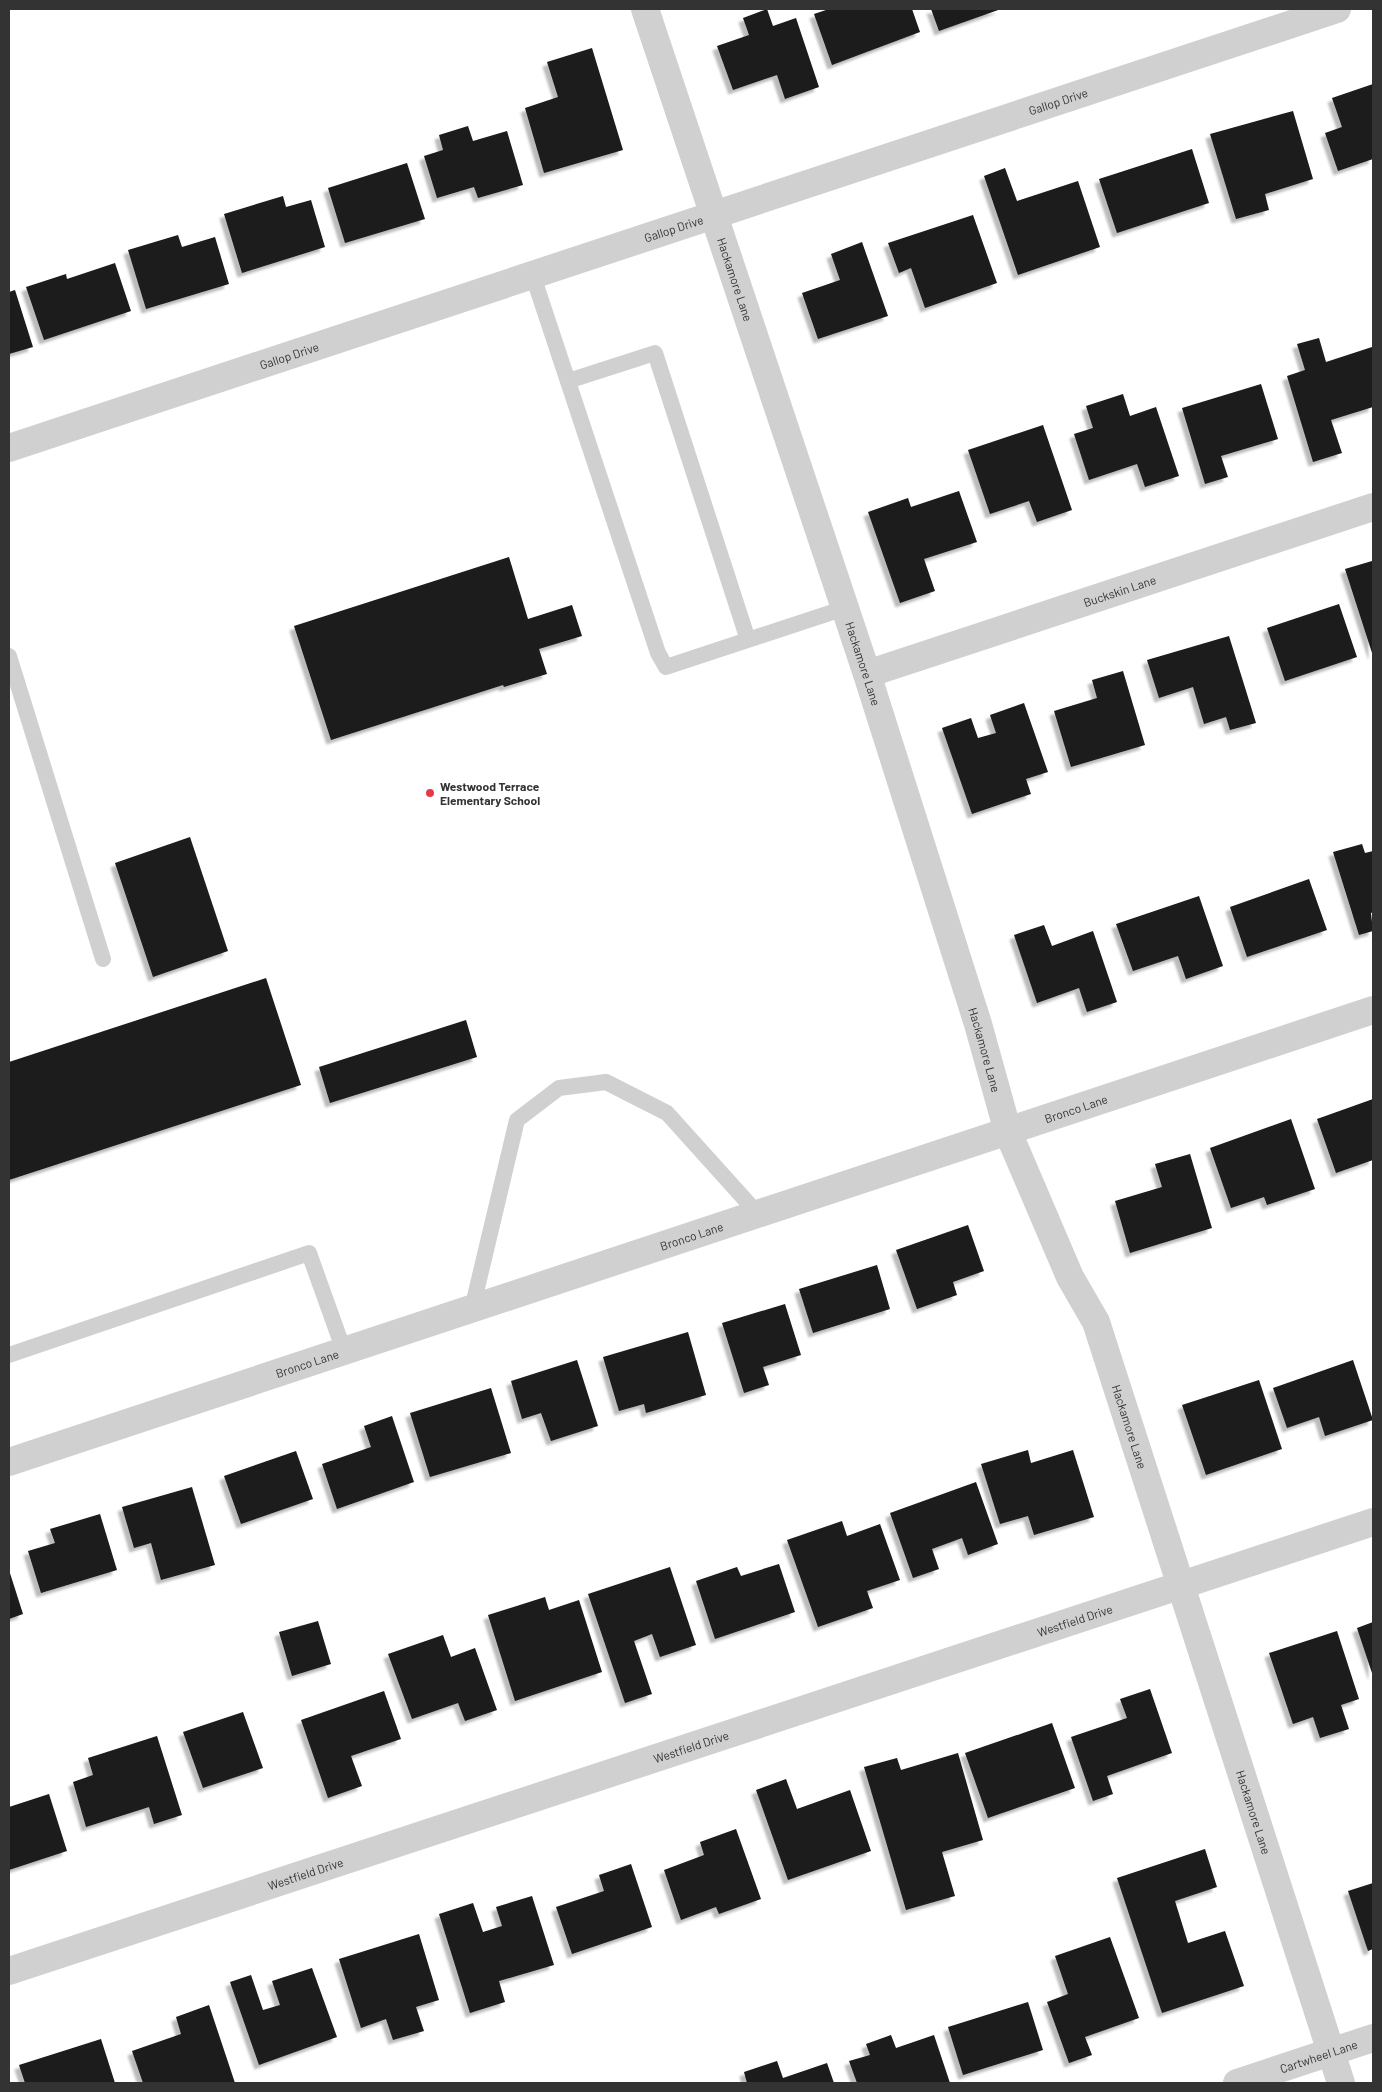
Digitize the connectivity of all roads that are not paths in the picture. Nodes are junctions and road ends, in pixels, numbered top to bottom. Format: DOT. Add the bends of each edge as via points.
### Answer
graph roads {
  1 [pos="645,9"];
  2 [pos="1338,9"];
  3 [pos="714,216"];
  4 [pos="533,276"];
  5 [pos="568,380"];
  6 [pos="9,448"];
  7 [pos="1373,506"];
  8 [pos="845,608"];
  9 [pos="748,640"];
  10 [pos="9,656"];
  11 [pos="867,674"];
  12 [pos="103,959"];
  13 [pos="1373,1010"];
  14 [pos="1008,1132"];
  15 [pos="758,1214"];
  16 [pos="472,1309"];
  17 [pos="344,1351"];
  18 [pos="9,1355"];
  19 [pos="9,1462"];
  20 [pos="1373,1522"];
  21 [pos="1180,1585"];
  22 [pos="9,1971"];
  23 [pos="1373,2038"];
  24 [pos="1331,2052"];
  25 [pos="1237,2083"];
  26 [pos="1341,2083"];
  1 -- 3 [label="street, Hackamore Lane"];
  2 -- 3 [label="street, Gallop Drive"];
  3 -- 4 [label="street, Gallop Drive"];
  3 -- 8 [label="street, Hackamore Lane"];
  4 -- 5 [label="lane"];
  4 -- 6 [label="street, Gallop Drive"];
  5 -- 9 [label="lane" via="658,653 666,667"];
  5 -- 9 [label="lane" via="655,353"];
  7 -- 11 [label="street, Buckskin Lane"];
  8 -- 9 [label="lane"];
  8 -- 11 [label="street, Hackamore Lane"];
  10 -- 12 [label="lane"];
  11 -- 14 [label="street, Hackamore Lane" via="978,1024"];
  13 -- 14 [label="street, Bronco Lane"];
  14 -- 15 [label="street, Bronco Lane"];
  14 -- 21 [label="street, Hackamore Lane" via="1070,1277 1096,1322"];
  15 -- 16 [label="street, Bronco Lane"];
  15 -- 16 [label="lane" via="667,1113 606,1082 559,1088 517,1120"];
  16 -- 17 [label="street, Bronco Lane"];
  17 -- 18 [label="lane" via="309,1254"];
  17 -- 19 [label="street, Bronco Lane"];
  20 -- 21 [label="street, Westfield Drive"];
  21 -- 22 [label="street, Westfield Drive"];
  21 -- 24 [label="street, Hackamore Lane"];
  23 -- 24 [label="street, Cartwheel Lane"];
  24 -- 25 [label="street, Cartwheel Lane"];
  24 -- 26 [label="street, Hackamore Lane"];
}
